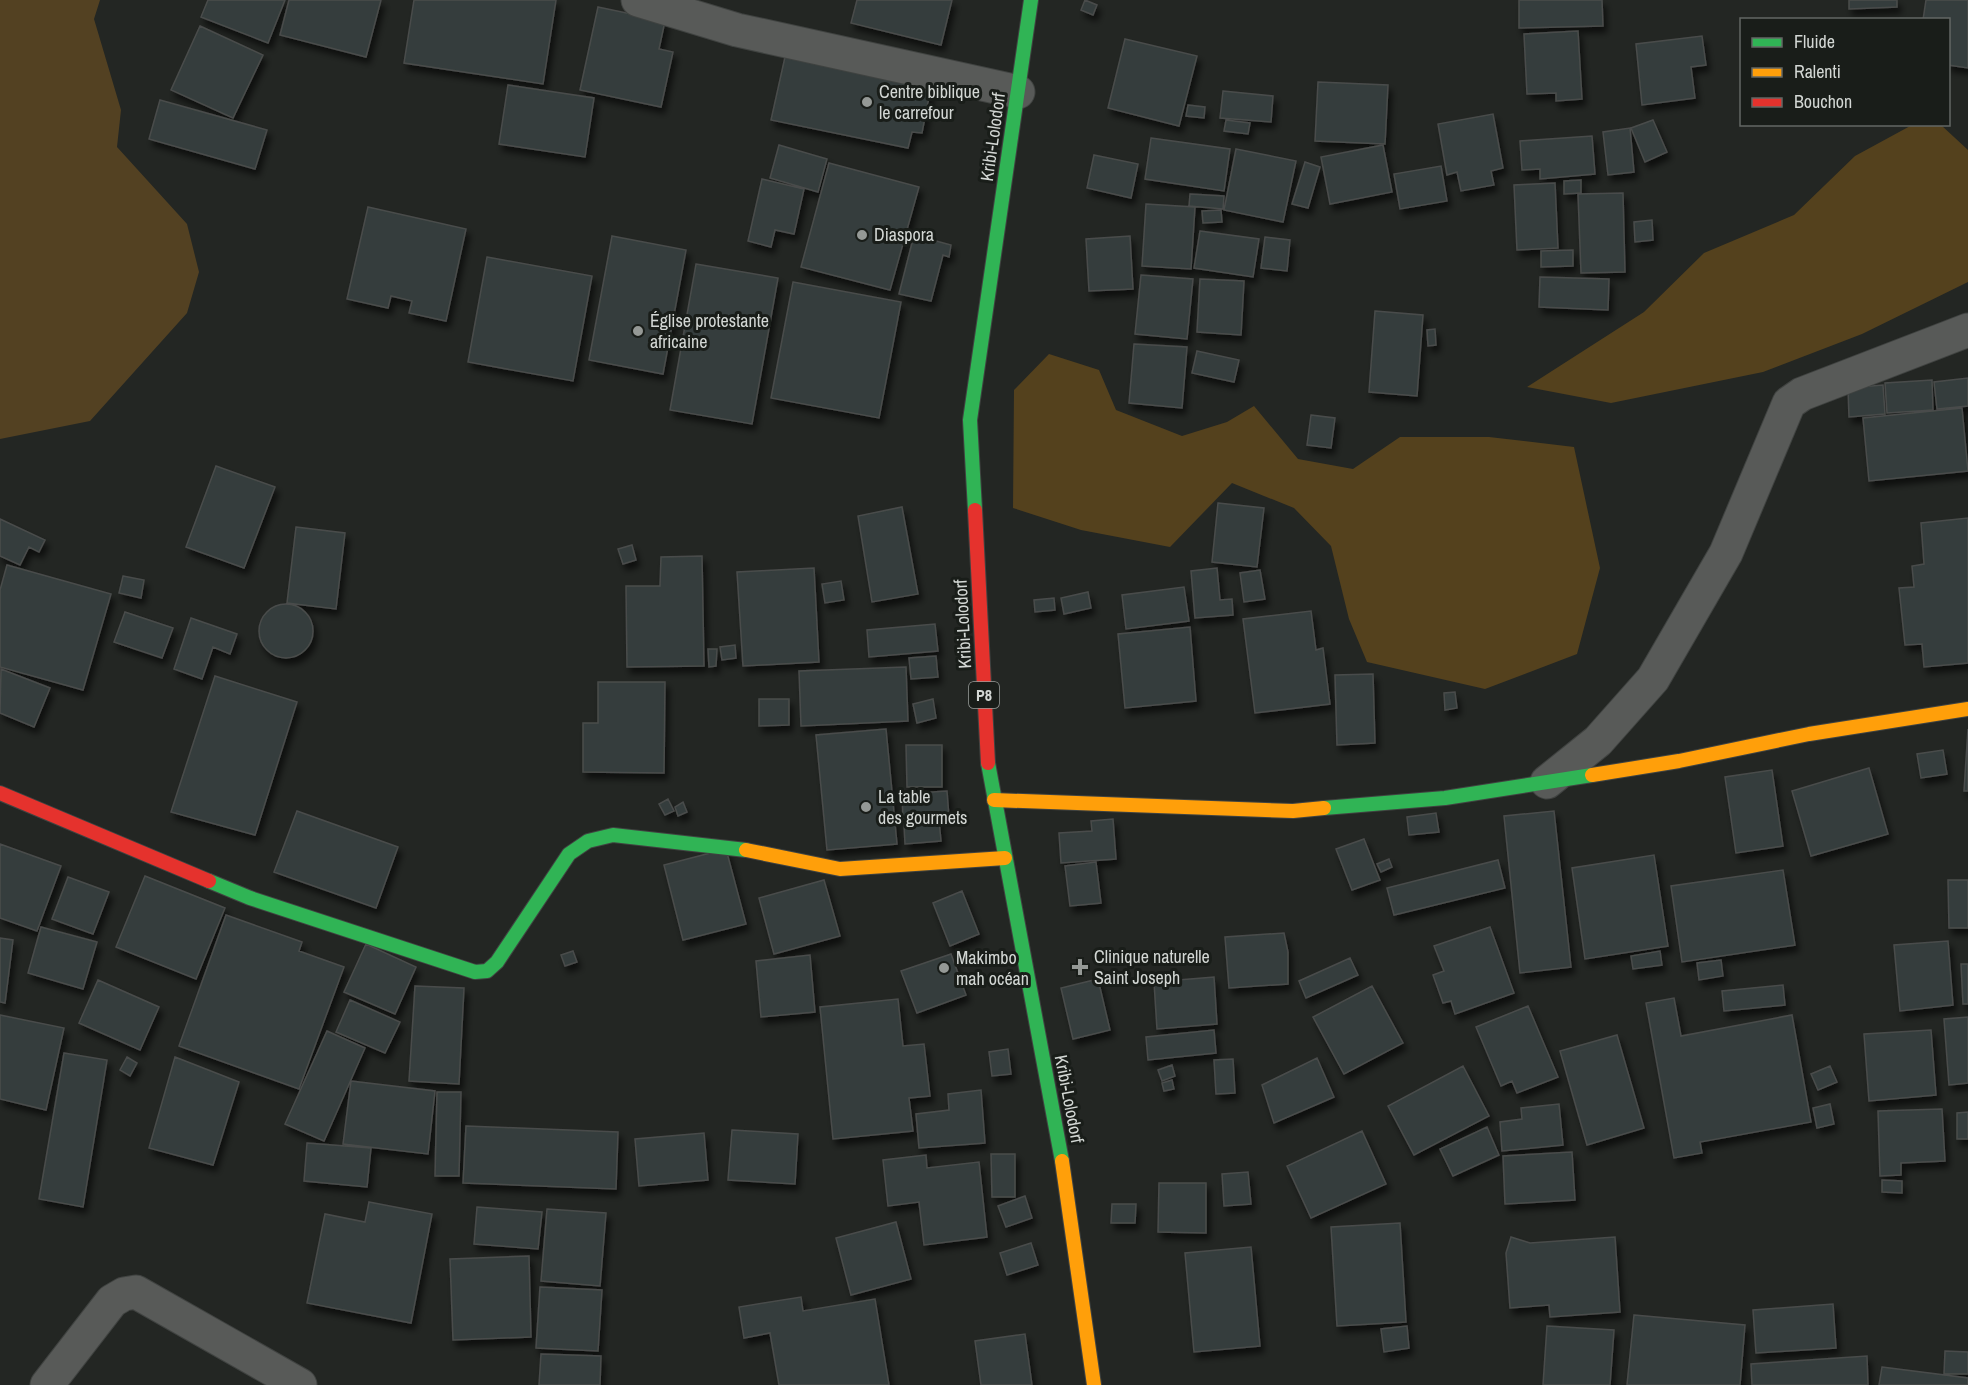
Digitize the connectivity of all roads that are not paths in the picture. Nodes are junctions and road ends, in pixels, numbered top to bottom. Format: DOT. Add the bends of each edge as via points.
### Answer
graph roads {
  1 [pos="638,0"];
  2 [pos="1031,0"];
  3 [pos="1018,92"];
  4 [pos="1968,330"];
  5 [pos="1968,709"];
  6 [pos="1547,782"];
  7 [pos="0,793"];
  8 [pos="994,800"];
  9 [pos="1005,858"];
  10 [pos="47,1385"];
  11 [pos="300,1385"];
  12 [pos="1094,1385"];
  1 -- 3 [label="street" via="737,30"];
  2 -- 3 [label="street, Kribi-Lolodorf / P8"];
  3 -- 8 [label="street, Kribi-Lolodorf / P8" via="970,420 987,763"];
  4 -- 6 [label="street" via="1802,394 1789,404 1726,553 1653,679 1598,741"];
  5 -- 6 [label="street"];
  6 -- 8 [label="street" via="1446,798 1293,811"];
  7 -- 9 [label="street" via="250,898 475,972 487,971 497,962 569,854 588,841 614,835 729,848 840,869"];
  8 -- 9 [label="street, Kribi-Lolodorf / P8"];
  9 -- 12 [label="street, Kribi-Lolodorf / P8" via="1065,1176"];
  10 -- 11 [label="street" via="112,1301 136,1292"];
}
